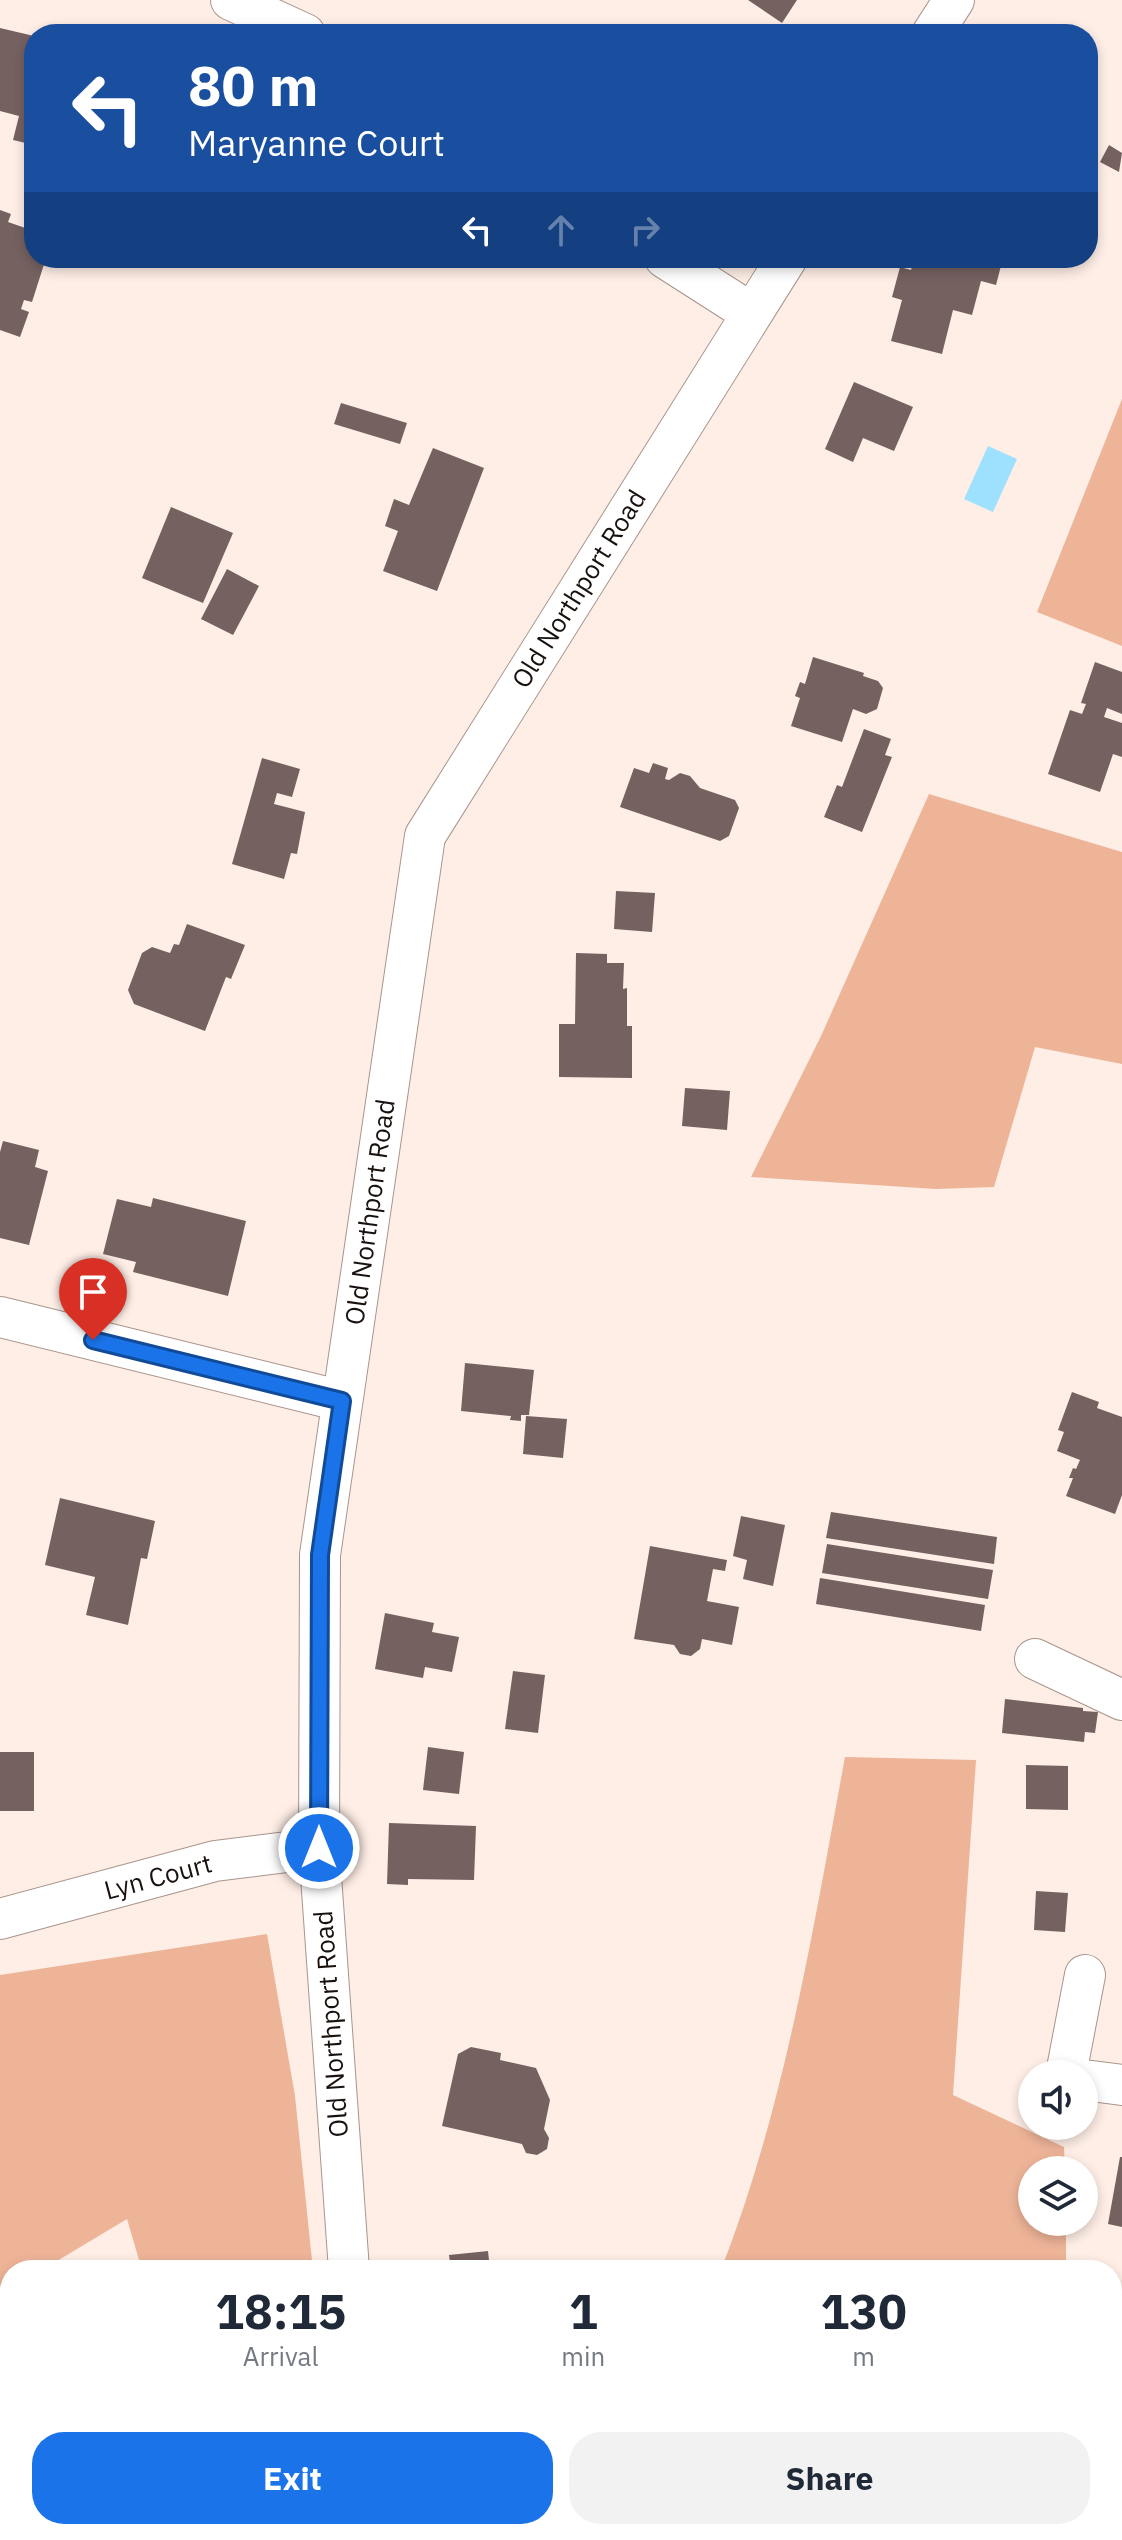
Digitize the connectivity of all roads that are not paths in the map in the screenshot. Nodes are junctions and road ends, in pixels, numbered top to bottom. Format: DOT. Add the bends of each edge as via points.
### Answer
graph roads {
  1 [pos="231,0"];
  2 [pos="954,0"];
  3 [pos="283,24"];
  4 [pos="938,24"];
  5 [pos="681,268"];
  6 [pos="780,268"];
  7 [pos="751,313"];
  8 [pos="0,1317"];
  9 [pos="342,1401"];
  10 [pos="1035,1659"];
  11 [pos="1122,1700"];
  12 [pos="319,1848"];
  13 [pos="0,1919"];
  14 [pos="1085,1975"];
  15 [pos="1069,2060"];
  16 [pos="1098,2082"];
  17 [pos="1122,2085"];
  18 [pos="348,2260"];
  1 -- 3 [label="street"];
  2 -- 4 [label="street"];
  5 -- 7 [label="street"];
  6 -- 7 [label="street, Old Northport Road"];
  7 -- 9 [label="street, Old Northport Road" via="425,836"];
  8 -- 9 [label="street"];
  9 -- 12 [label="street, Old Northport Road" via="320,1555"];
  10 -- 11 [label="street"];
  12 -- 13 [label="street, Lyn Court" via="215,1861"];
  12 -- 18 [label="street, Old Northport Road"];
  14 -- 15 [label="street"];
  16 -- 17 [label="street"];
}
